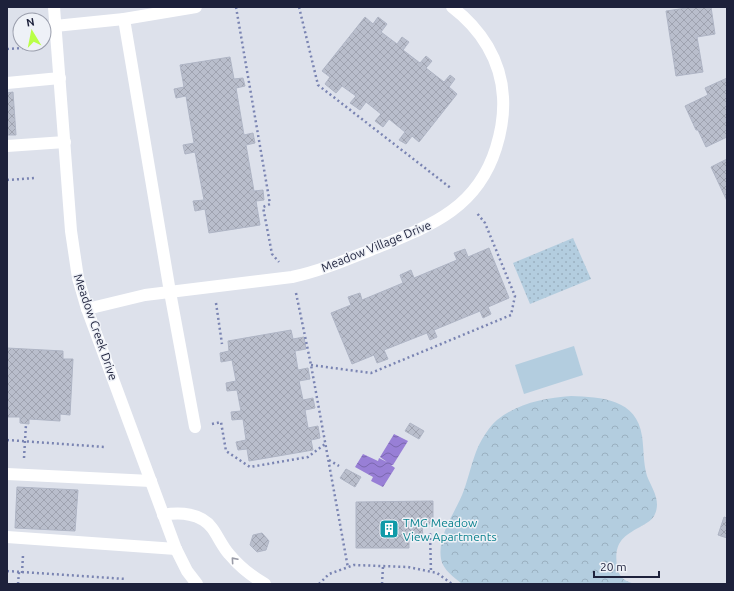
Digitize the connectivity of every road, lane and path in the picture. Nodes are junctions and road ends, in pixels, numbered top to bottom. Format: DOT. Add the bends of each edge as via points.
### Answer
graph roads {
  1 [pos="54,7"];
  2 [pos="196,7"];
  3 [pos="236,7"];
  4 [pos="299,7"];
  5 [pos="452,7"];
  6 [pos="124,19"];
  7 [pos="55,26"];
  8 [pos="60,78"];
  9 [pos="7,83"];
  10 [pos="65,142"];
  11 [pos="7,146"];
  12 [pos="35,178"];
  13 [pos="7,180"];
  14 [pos="466,200"];
  15 [pos="292,277"];
  16 [pos="214,287"];
  17 [pos="170,292"];
  18 [pos="87,309"];
  19 [pos="222,344"];
  20 [pos="311,365"];
  21 [pos="26,424"];
  22 [pos="194,427"];
  23 [pos="7,440"];
  24 [pos="25,441"];
  25 [pos="325,444"];
  26 [pos="105,447"];
  27 [pos="328,460"];
  28 [pos="339,466"];
  29 [pos="7,474"];
  30 [pos="22,474"];
  31 [pos="151,481"];
  32 [pos="163,514"];
  33 [pos="430,532"];
  34 [pos="7,537"];
  35 [pos="176,549"];
  36 [pos="383,566"];
  37 [pos="348,568"];
  38 [pos="7,572"];
  39 [pos="19,572"];
  40 [pos="431,572"];
  41 [pos="126,579"];
  42 [pos="18,584"];
  43 [pos="197,584"];
  44 [pos="265,584"];
  45 [pos="319,584"];
  46 [pos="382,584"];
  47 [pos="452,584"];
  1 -- 7 [label="street, Meadow Creek Drive"];
  2 -- 6 [label="street"];
  3 -- 15 [label="path" via="270,204 263,207 272,254"];
  4 -- 14 [label="path" via="318,85"];
  5 -- 14 [label="street, Meadow Village Drive" via="482,36 490,50 496,62 504,102 494,156 482,180"];
  6 -- 7 [label="street"];
  6 -- 17 [label="street"];
  7 -- 8 [label="street, Meadow Creek Drive"];
  8 -- 9 [label="street"];
  8 -- 10 [label="street, Meadow Creek Drive"];
  10 -- 11 [label="street"];
  10 -- 18 [label="street, Meadow Creek Drive" via="73,249"];
  12 -- 13 [label="path"];
  14 -- 15 [label="street, Meadow Village Drive" via="448,215 396,240 344,261"];
  14 -- 20 [label="path" via="485,223 515,296 511,315 371,373"];
  15 -- 16 [label="street, Meadow Village Drive"];
  15 -- 20 [label="path"];
  16 -- 17 [label="street, Meadow Village Drive"];
  16 -- 19 [label="path"];
  17 -- 18 [label="street, Meadow Village Drive" via="127,298"];
  17 -- 22 [label="street"];
  18 -- 31 [label="street, Meadow Creek Drive"];
  20 -- 25 [label="path"];
  21 -- 24 [label="path"];
  22 -- 25 [label="path" via="221,422 226,451 250,467 308,457"];
  23 -- 24 [label="path"];
  24 -- 26 [label="path"];
  24 -- 30 [label="path"];
  25 -- 27 [label="path"];
  27 -- 28 [label="path"];
  27 -- 37 [label="path"];
  29 -- 30 [label="street"];
  30 -- 31 [label="street"];
  31 -- 32 [label="street, Meadow Creek Drive"];
  32 -- 35 [label="street, Meadow Creek Drive"];
  44 -- 32 [label="street, one-way" via="241,567 204,520 181,513"];
  33 -- 40 [label="path"];
  34 -- 35 [label="street"];
  35 -- 43 [label="street, Meadow Creek Drive"];
  36 -- 37 [label="path"];
  36 -- 40 [label="path" via="408,567"];
  36 -- 46 [label="path"];
  37 -- 45 [label="path" via="329,574"];
  38 -- 39 [label="path"];
  39 -- 41 [label="path"];
  39 -- 42 [label="path"];
  40 -- 47 [label="path" via="437,573"];
}
